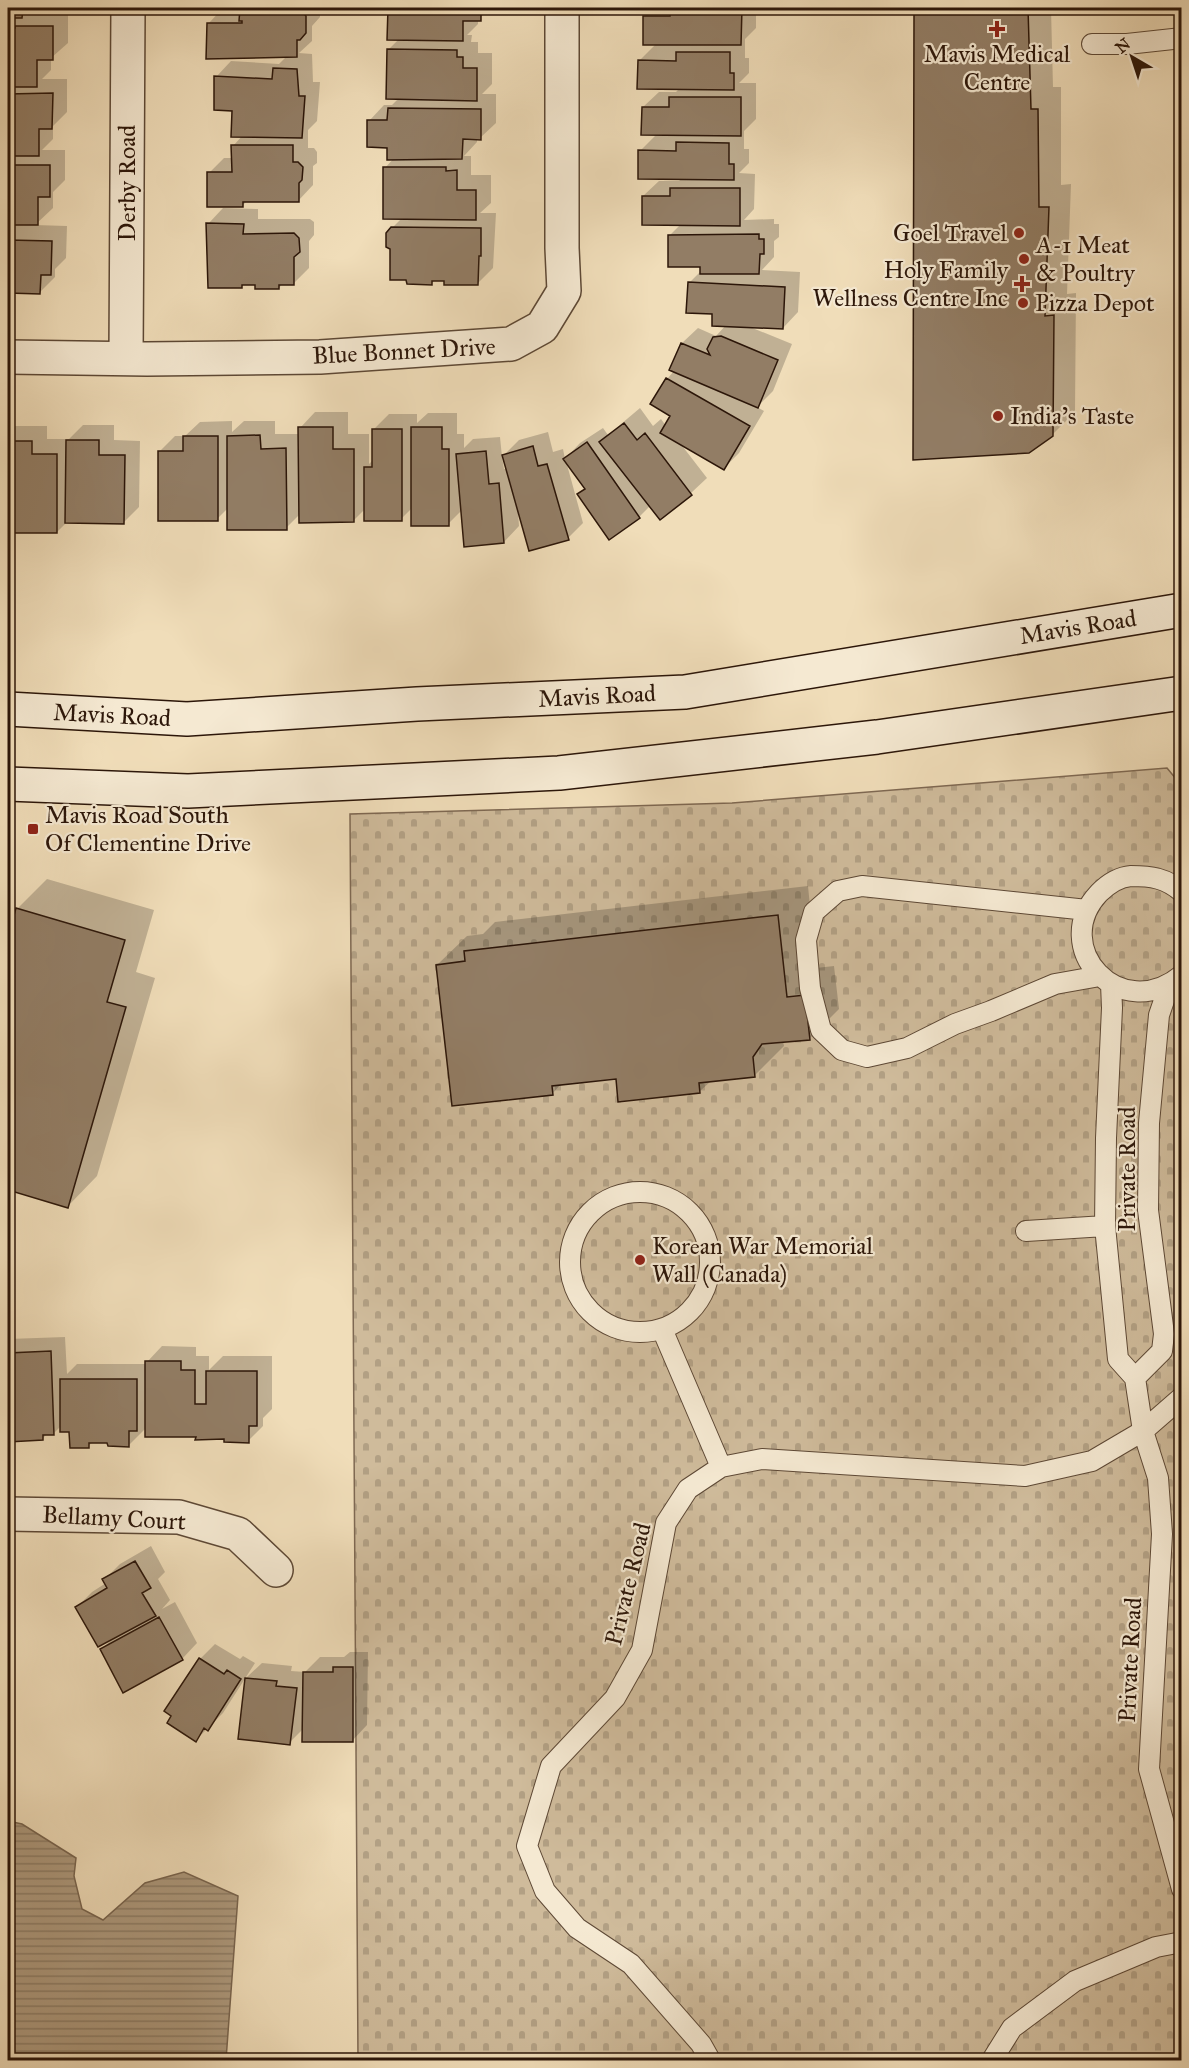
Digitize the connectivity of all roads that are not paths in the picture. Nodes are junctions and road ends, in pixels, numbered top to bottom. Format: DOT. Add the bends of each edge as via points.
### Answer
graph roads {
  1 [pos="128,8"];
  2 [pos="562,8"];
  3 [pos="1182,38"];
  4 [pos="1092,44"];
  5 [pos="8,357"];
  6 [pos="126,358"];
  7 [pos="1182,610"];
  8 [pos="1182,693"];
  9 [pos="8,709"];
  10 [pos="8,784"];
  11 [pos="1182,892"];
  12 [pos="1088,910"];
  13 [pos="1106,980"];
  14 [pos="1175,981"];
  15 [pos="1105,1226"];
  16 [pos="1026,1231"];
  17 [pos="662,1329"];
  18 [pos="1135,1378"];
  19 [pos="1182,1397"];
  20 [pos="1143,1431"];
  21 [pos="721,1467"];
  22 [pos="8,1514"];
  23 [pos="276,1570"];
  24 [pos="1182,1889"];
  25 [pos="1182,1942"];
  26 [pos="710,2061"];
  27 [pos="992,2061"];
  1 -- 6 [label="main road, Derby Road"];
  2 -- 6 [label="main road, Blue Bonnet Drive" via="564,291 542,327 511,344 476,348 320,357"];
  3 -- 4 [label="lane"];
  5 -- 6 [label="main road, Blue Bonnet Drive"];
  7 -- 9 [label="main road, Mavis Road" via="685,692 417,704 187,720"];
  8 -- 10 [label="main road" via="877,737 559,773 188,791"];
  11 -- 12 [label="lane" via="1153,876 1125,877 1106,886"];
  12 -- 13 [label="lane" via="1083,919 1082,940 1088,960"];
  12 -- 13 [label="lane" via="862,886 838,891 814,912 806,940 810,988 821,1030 842,1050 867,1057 907,1048 954,1024 1055,984"];
  13 -- 14 [label="lane" via="1116,988 1136,992 1156,990"];
  13 -- 15 [label="lane, Private Road" via="1112,1008"];
  14 -- 18 [label="lane, Private Road" via="1159,1015 1149,1123 1148,1210 1164,1334 1162,1352"];
  15 -- 16 [label="lane"];
  15 -- 18 [label="lane, Private Road" via="1118,1359"];
  17 -- 17 [label="lane" via="682,1319 698,1303 711,1262 707,1240 682,1205 662,1195 618,1195 599,1205 583,1221 573,1241 573,1284 583,1304 599,1319 619,1329 640,1333"];
  17 -- 21 [label="lane"];
  18 -- 20 [label="lane, Private Road"];
  19 -- 20 [label="lane, Private Road"];
  20 -- 21 [label="lane, Private Road" via="1092,1461 1025,1476 762,1459"];
  20 -- 24 [label="lane, Private Road" via="1158,1478 1162,1534 1149,1769"];
  21 -- 26 [label="lane, Private Road" via="688,1489 666,1523 642,1650 615,1698 551,1766 527,1846 545,1891 577,1928 631,1964 701,2044"];
  22 -- 23 [label="main road, Bellamy Court" via="179,1517 238,1534"];
  25 -- 27 [label="lane" via="1156,1947 1075,1981 1012,2028"];
}
